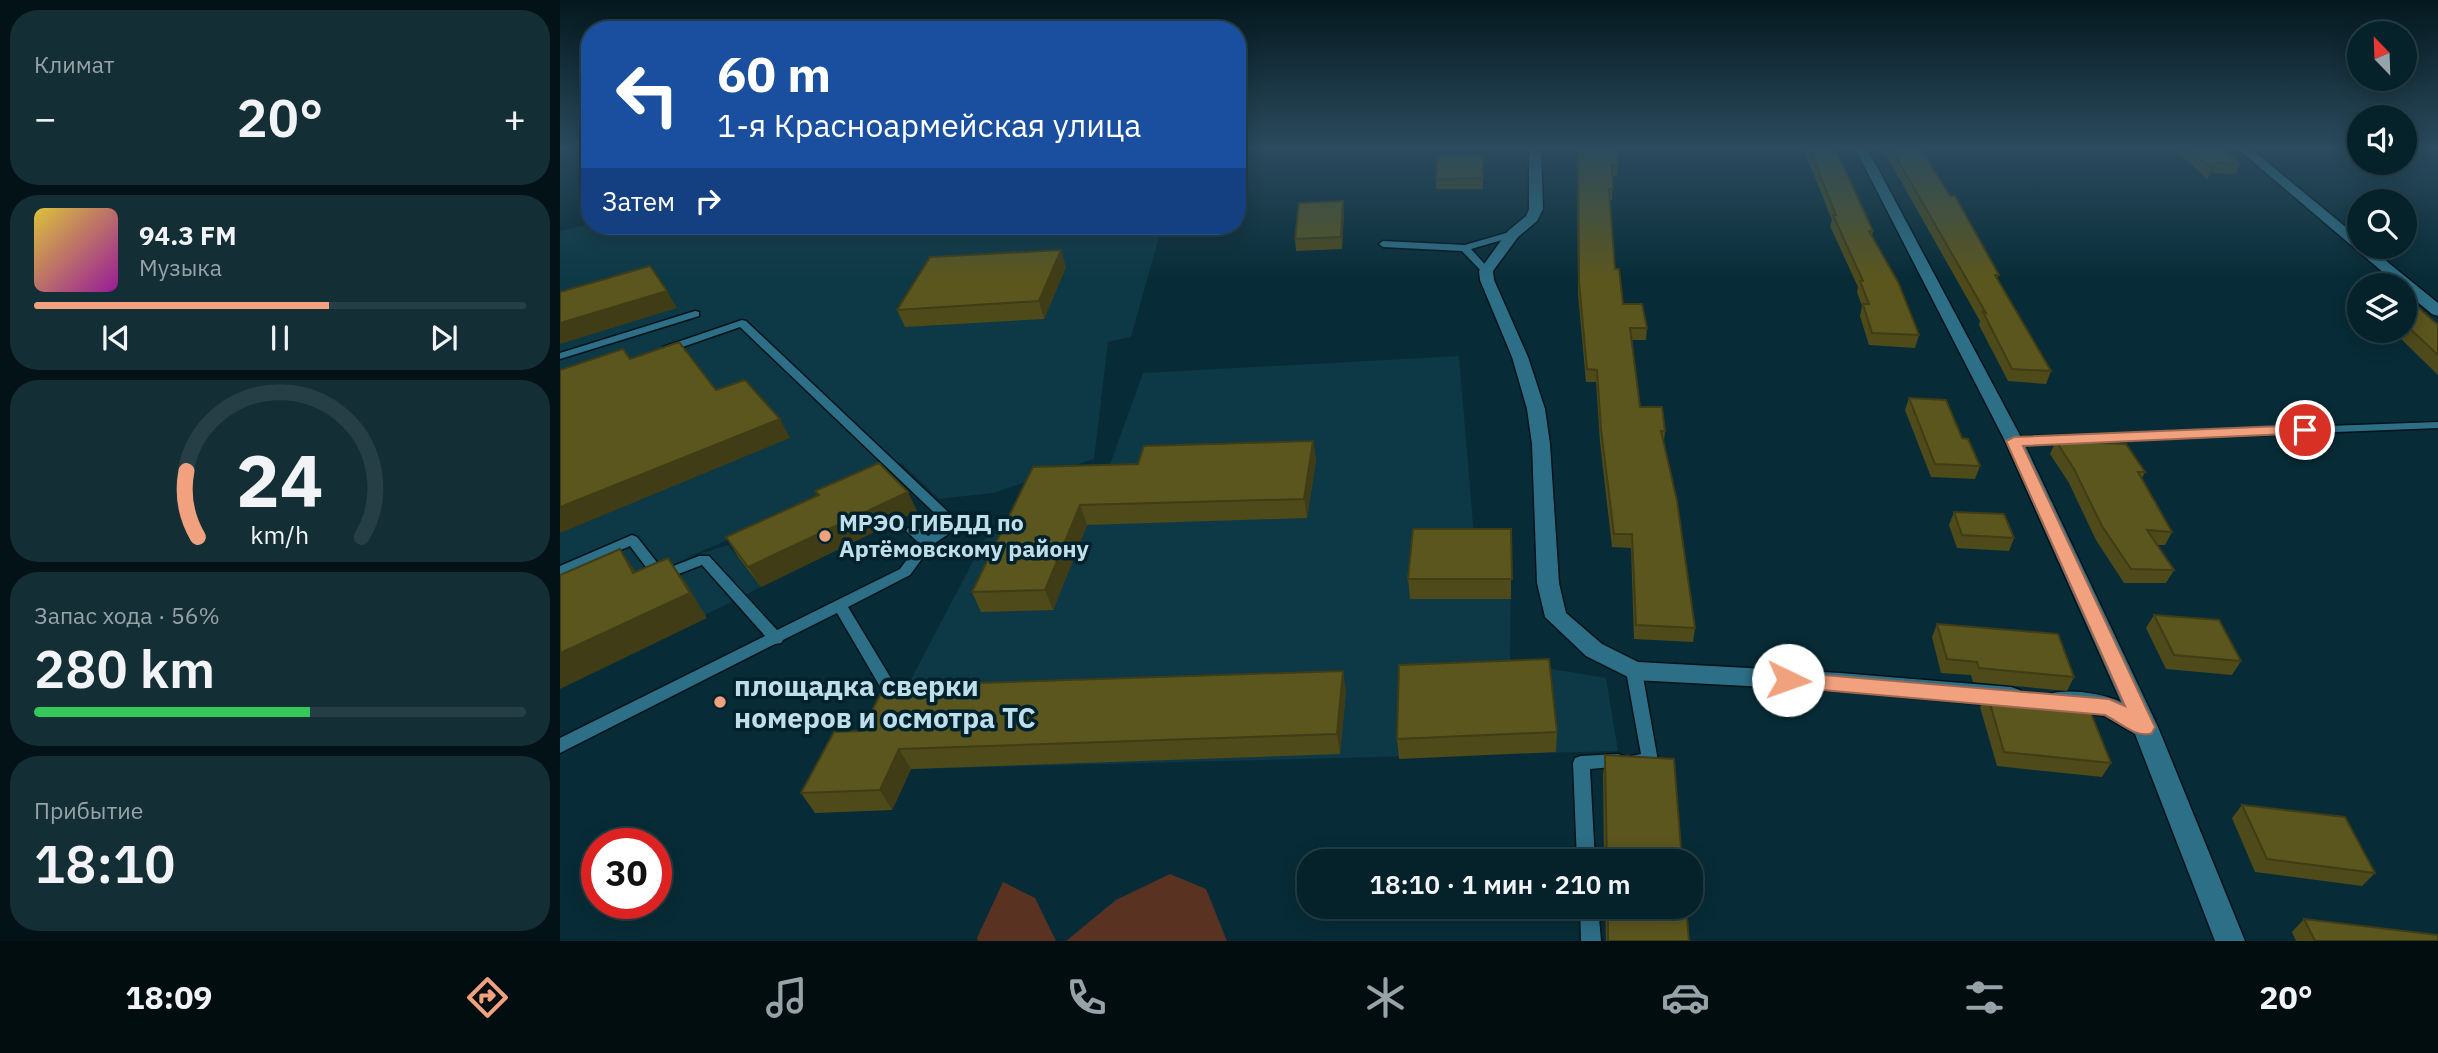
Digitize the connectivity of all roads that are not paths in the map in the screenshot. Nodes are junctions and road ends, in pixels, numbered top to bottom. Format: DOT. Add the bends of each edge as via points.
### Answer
graph roads {
  1 [pos="1536,192"];
  2 [pos="1884,192"];
  3 [pos="2295,192"];
  4 [pos="1513,234"];
  5 [pos="2347,235"];
  6 [pos="1383,244"];
  7 [pos="1465,248"];
  8 [pos="2376,259"];
  9 [pos="1486,271"];
  10 [pos="2438,311"];
  11 [pos="695,314"];
  12 [pos="651,354"];
  13 [pos="560,356"];
  14 [pos="2438,425"];
  15 [pos="2014,441"];
  16 [pos="912,531"];
  17 [pos="927,542"];
  18 [pos="560,571"];
  19 [pos="840,607"];
  20 [pos="776,639"];
  21 [pos="1634,671"];
  22 [pos="906,687"];
  23 [pos="2145,727"];
  24 [pos="560,746"];
  25 [pos="1585,849"];
  26 [pos="1590,919"];
  27 [pos="1591,941"];
  28 [pos="2230,941"];
  1 -- 4 [label="street" via="1532,218"];
  2 -- 15 [label="street"];
  3 -- 5 [label="street"];
  4 -- 7 [label="lane"];
  4 -- 9 [label="street"];
  6 -- 7 [label="lane"];
  7 -- 9 [label="lane"];
  8 -- 10 [label="street"];
  9 -- 21 [label="street" via="1536,409 1548,583 1556,617 1594,650"];
  11 -- 13 [label="lane"];
  12 -- 17 [label="lane" via="742,323 955,526"];
  14 -- 15 [label="lane"];
  15 -- 23 [label="street"];
  16 -- 17 [label="lane"];
  17 -- 19 [label="lane" via="905,572"];
  18 -- 20 [label="lane" via="632,540 660,576 704,559"];
  19 -- 20 [label="lane"];
  19 -- 22 [label="lane" via="887,686"];
  20 -- 24 [label="lane"];
  21 -- 23 [label="street" via="1840,682 2073,703 2109,707"];
  21 -- 25 [label="lane" via="1650,761 1581,763"];
  23 -- 28 [label="street"];
  26 -- 27 [label="lane"];
}
